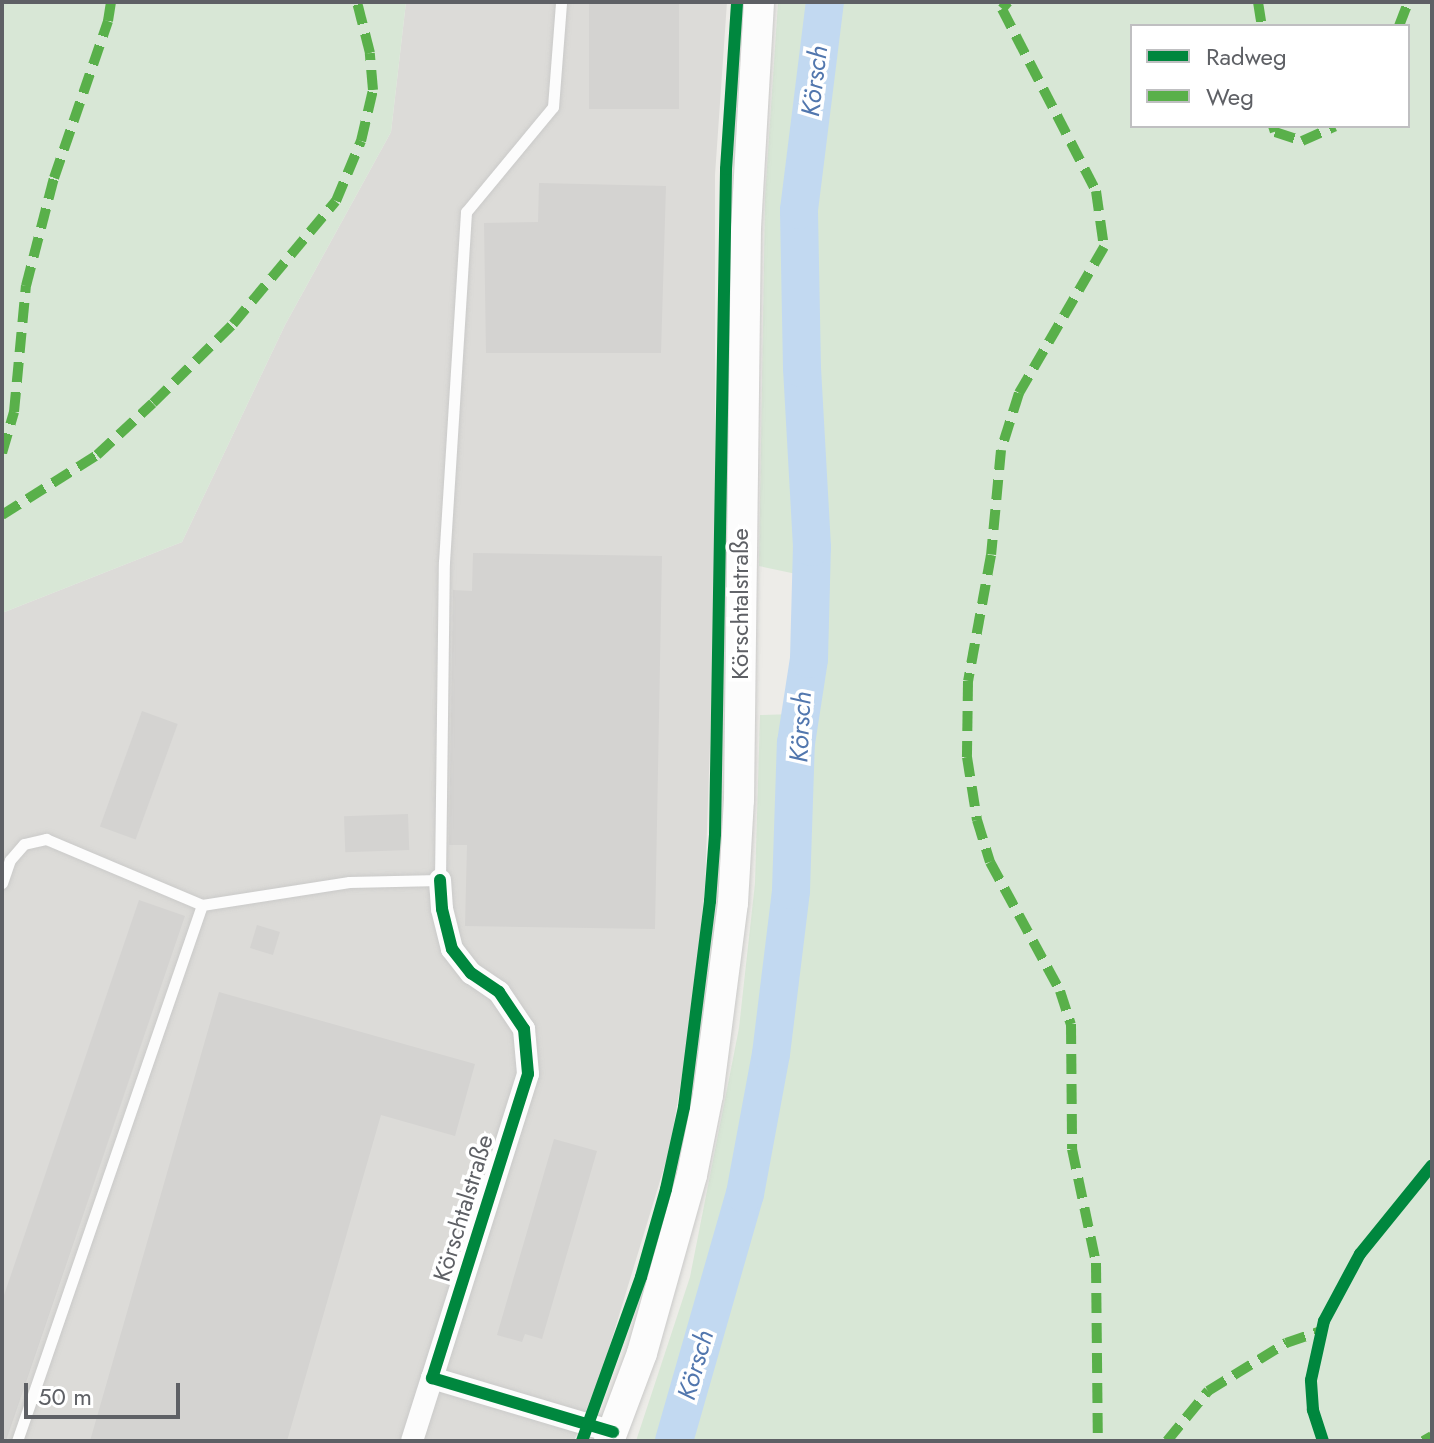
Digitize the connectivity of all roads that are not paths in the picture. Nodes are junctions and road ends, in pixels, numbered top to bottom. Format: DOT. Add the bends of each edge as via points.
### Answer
graph roads {
  1 [pos="561,2"];
  2 [pos="759,2"];
  3 [pos="440,880"];
  4 [pos="2,883"];
  5 [pos="202,905"];
  6 [pos="432,1378"];
  7 [pos="611,1436"];
  8 [pos="17,1441"];
  9 [pos="412,1441"];
  1 -- 3 [label="lane" via="553,107 466,212 444,562"];
  2 -- 7 [label="main road, Körschtalstraße" via="746,228 739,800 733,903 692,1175 642,1353"];
  3 -- 5 [label="lane" via="349,882"];
  3 -- 6 [label="street, Körschtalstraße" via="452,949 471,973 499,992 524,1029 528,1074"];
  4 -- 5 [label="lane" via="10,860 24,844 46,839"];
  5 -- 8 [label="lane"];
  6 -- 7 [label="street, Körschtalstraße"];
  6 -- 9 [label="street, Körschtalstraße"];
}
